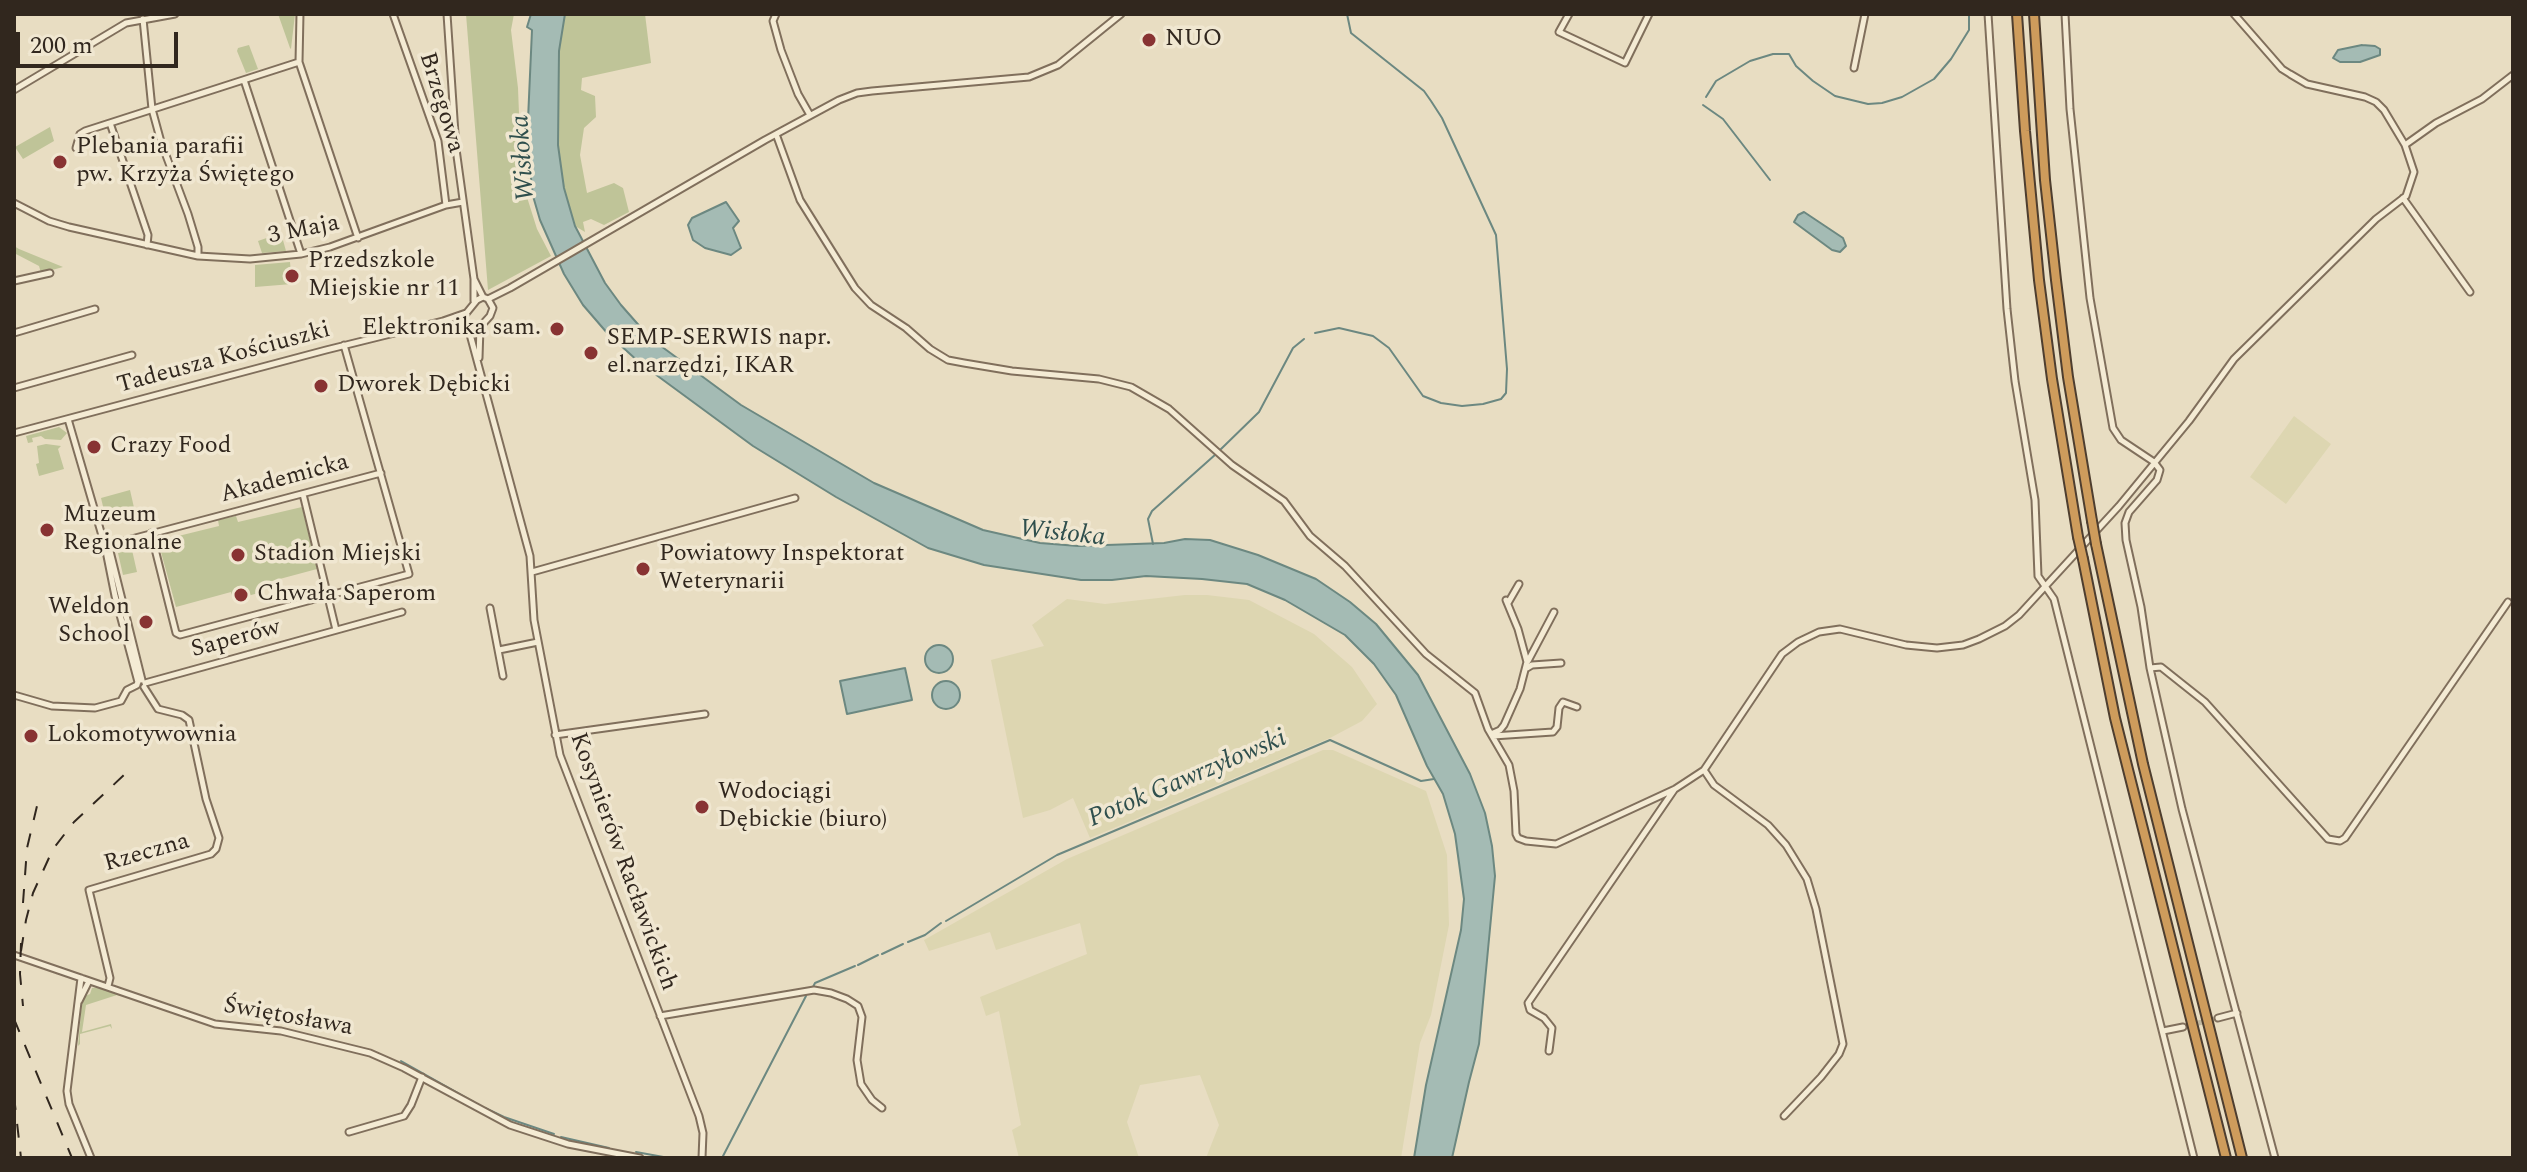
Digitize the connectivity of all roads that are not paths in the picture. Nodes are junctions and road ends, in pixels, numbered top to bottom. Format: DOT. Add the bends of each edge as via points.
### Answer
graph roads {
  1 [pos="175,14"];
  2 [pos="300,14"];
  3 [pos="393,14"];
  4 [pos="447,14"];
  5 [pos="776,14"];
  6 [pos="1121,14"];
  7 [pos="1569,14"];
  8 [pos="1649,14"];
  9 [pos="1865,14"];
  10 [pos="1988,14"];
  11 [pos="2017,14"];
  12 [pos="2034,14"];
  13 [pos="2065,14"];
  14 [pos="2234,14"];
  15 [pos="143,19"];
  16 [pos="299,62"];
  17 [pos="1854,68"];
  18 [pos="2513,75"];
  19 [pos="244,80"];
  20 [pos="14,90"];
  21 [pos="152,109"];
  22 [pos="810,115"];
  23 [pos="110,123"];
  24 [pos="776,134"];
  25 [pos="2405,145"];
  26 [pos="76,148"];
  27 [pos="2403,198"];
  28 [pos="463,202"];
  29 [pos="14,203"];
  30 [pos="446,205"];
  31 [pos="358,238"];
  32 [pos="147,245"];
  33 [pos="301,254"];
  34 [pos="198,256"];
  35 [pos="50,273"];
  36 [pos="474,279"];
  37 [pos="14,281"];
  38 [pos="510,288"];
  39 [pos="2470,292"];
  40 [pos="485,298"];
  41 [pos="474,302"];
  42 [pos="493,308"];
  43 [pos="95,309"];
  44 [pos="466,312"];
  45 [pos="443,321"];
  46 [pos="467,325"];
  47 [pos="480,327"];
  48 [pos="14,333"];
  49 [pos="344,345"];
  50 [pos="132,355"];
  51 [pos="479,363"];
  52 [pos="14,388"];
  53 [pos="68,419"];
  54 [pos="14,433"];
  55 [pos="2154,462"];
  56 [pos="381,473"];
  57 [pos="303,494"];
  58 [pos="795,498"];
  59 [pos="151,533"];
  60 [pos="105,546"];
  61 [pos="532,572"];
  62 [pos="1519,584"];
  63 [pos="2046,586"];
  64 [pos="327,596"];
  65 [pos="2508,602"];
  66 [pos="490,608"];
  67 [pos="402,612"];
  68 [pos="1554,612"];
  69 [pos="336,630"];
  70 [pos="538,642"];
  71 [pos="499,650"];
  72 [pos="1561,663"];
  73 [pos="1526,665"];
  74 [pos="2150,668"];
  75 [pos="503,676"];
  76 [pos="141,684"];
  77 [pos="14,695"];
  78 [pos="1577,707"];
  79 [pos="705,714"];
  80 [pos="555,735"];
  81 [pos="1492,735"];
  82 [pos="1704,770"];
  83 [pos="1675,789"];
  84 [pos="14,955"];
  85 [pos="81,978"];
  86 [pos="89,981"];
  87 [pos="108,986"];
  88 [pos="78,1002"];
  89 [pos="2237,1013"];
  90 [pos="660,1016"];
  91 [pos="2218,1018"];
  92 [pos="2183,1027"];
  93 [pos="2163,1031"];
  94 [pos="1549,1051"];
  95 [pos="422,1077"];
  96 [pos="882,1108"];
  97 [pos="1784,1116"];
  98 [pos="349,1132"];
  99 [pos="91,1158"];
  100 [pos="640,1158"];
  101 [pos="702,1158"];
  102 [pos="2194,1158"];
  103 [pos="2226,1158"];
  104 [pos="2242,1158"];
  105 [pos="2275,1158"];
  1 -- 15 [label="street"];
  2 -- 16 [label="street"];
  3 -- 30 [label="street, Brzegowa" via="438,141"];
  4 -- 28 [label="street"];
  5 -- 22 [label="street" via="781,50"];
  6 -- 22 [label="street" via="1058,65 1029,77 857,93"];
  7 -- 8 [label="street" via="1559,32 1625,63"];
  9 -- 17 [label="street"];
  10 -- 63 [label="street" via="2007,309 2035,500 2038,576"];
  11 -- 103 [label="highway, bridge" via="2036,253 2078,537 2115,718"];
  12 -- 104 [label="highway, bridge" via="2054,267 2096,544 2140,751"];
  13 -- 55 [label="street" via="2090,298 2113,428 2121,440"];
  14 -- 25 [label="street" via="2290,74 2307,84 2376,102"];
  15 -- 20 [label="street" via="107,33"];
  15 -- 21 [label="street"];
  16 -- 19 [label="street"];
  16 -- 31 [label="street"];
  18 -- 25 [label="street"];
  19 -- 21 [label="street"];
  19 -- 33 [label="street"];
  21 -- 23 [label="street"];
  21 -- 34 [label="street"];
  22 -- 24 [label="street"];
  23 -- 26 [label="street" via="80,134"];
  23 -- 32 [label="street"];
  24 -- 38 [label="street"];
  24 -- 81 [label="street" via="800,200 871,305 948,360 1112,382 1169,409 1239,471 1284,501 1310,536 1426,654 1470,687"];
  25 -- 27 [label="street" via="2414,172"];
  27 -- 39 [label="street"];
  27 -- 55 [label="street" via="2234,359"];
  28 -- 30 [label="street, 3 Maja"];
  28 -- 36 [label="street"];
  29 -- 32 [label="street, 3 Maja" via="49,221"];
  30 -- 31 [label="street, 3 Maja"];
  31 -- 33 [label="street, 3 Maja"];
  32 -- 34 [label="street, 3 Maja"];
  33 -- 34 [label="street, 3 Maja" via="250,259"];
  35 -- 37 [label="street"];
  36 -- 40 [label="street"];
  36 -- 41 [label="street"];
  38 -- 40 [label="street"];
  38 -- 42 [label="street"];
  40 -- 41 [label="street"];
  40 -- 42 [label="street"];
  41 -- 44 [label="street"];
  42 -- 47 [label="street"];
  43 -- 48 [label="street"];
  44 -- 45 [label="street, Tadeusza Kościuszki"];
  44 -- 46 [label="street"];
  45 -- 46 [label="street, Tadeusza Kościuszki"];
  45 -- 49 [label="street, Tadeusza Kościuszki"];
  46 -- 47 [label="street"];
  46 -- 51 [label="street, Kosynierów Racławickich"];
  47 -- 51 [label="street, Kosynierów Racławickich"];
  49 -- 53 [label="street, Tadeusza Kościuszki"];
  49 -- 56 [label="street, Akademicka"];
  50 -- 52 [label="street"];
  51 -- 61 [label="street, Kosynierów Racławickich"];
  53 -- 54 [label="street, Tadeusza Kościuszki"];
  53 -- 60 [label="street"];
  55 -- 63 [label="street"];
  55 -- 74 [label="street" via="2160,475 2125,523"];
  56 -- 57 [label="street, Akademicka"];
  56 -- 64 [label="street, Akademicka" via="409,574"];
  57 -- 59 [label="street, Akademicka"];
  57 -- 64 [label="street"];
  58 -- 61 [label="street"];
  59 -- 60 [label="street, Akademicka"];
  59 -- 64 [label="street, Akademicka" via="180,635"];
  60 -- 76 [label="street"];
  61 -- 70 [label="street, Kosynierów Racławickich"];
  62 -- 73 [label="street" via="1507,602"];
  63 -- 82 [label="street" via="2005,626 1963,645 1906,645 1840,629 1798,642 1782,654"];
  63 -- 93 [label="street" via="2054,599"];
  64 -- 69 [label="street"];
  65 -- 74 [label="street" via="2340,841 2328,839 2205,702 2161,667"];
  66 -- 71 [label="street"];
  67 -- 69 [label="street, Saperów"];
  68 -- 73 [label="street"];
  69 -- 76 [label="street, Saperów"];
  70 -- 71 [label="street"];
  70 -- 80 [label="street, Kosynierów Racławickich"];
  71 -- 75 [label="street"];
  72 -- 73 [label="street"];
  73 -- 81 [label="street" via="1504,725"];
  74 -- 89 [label="street"];
  76 -- 77 [label="street, Saperów" via="127,690 121,701 87,709"];
  76 -- 87 [label="street, Rzeczna" via="158,709 189,720 219,838 211,854 89,890"];
  78 -- 81 [label="street" via="1563,702 1553,732"];
  79 -- 80 [label="street"];
  80 -- 90 [label="street, Kosynierów Racławickich"];
  81 -- 83 [label="street" via="1512,773 1516,834 1521,840 1561,843"];
  82 -- 83 [label="street"];
  82 -- 97 [label="street" via="1714,785 1786,845 1801,867 1816,909 1843,1044"];
  83 -- 94 [label="street" via="1528,1003 1552,1028"];
  84 -- 85 [label="street, Świętosława"];
  85 -- 86 [label="street, Świętosława"];
  85 -- 88 [label="street"];
  86 -- 87 [label="street, Świętosława"];
  86 -- 88 [label="street"];
  87 -- 95 [label="street, Świętosława" via="215,1024 281,1031 349,1047"];
  88 -- 99 [label="street" via="67,1096"];
  89 -- 91 [label="street"];
  89 -- 105 [label="street"];
  90 -- 96 [label="street" via="814,990 847,999 861,1012 859,1075 864,1090"];
  90 -- 101 [label="street, Kosynierów Racławickich" via="702,1125"];
  92 -- 93 [label="street"];
  93 -- 102 [label="street"];
  95 -- 98 [label="street" via="404,1116"];
  95 -- 100 [label="street, Świętosława" via="510,1125 568,1144"];
}
